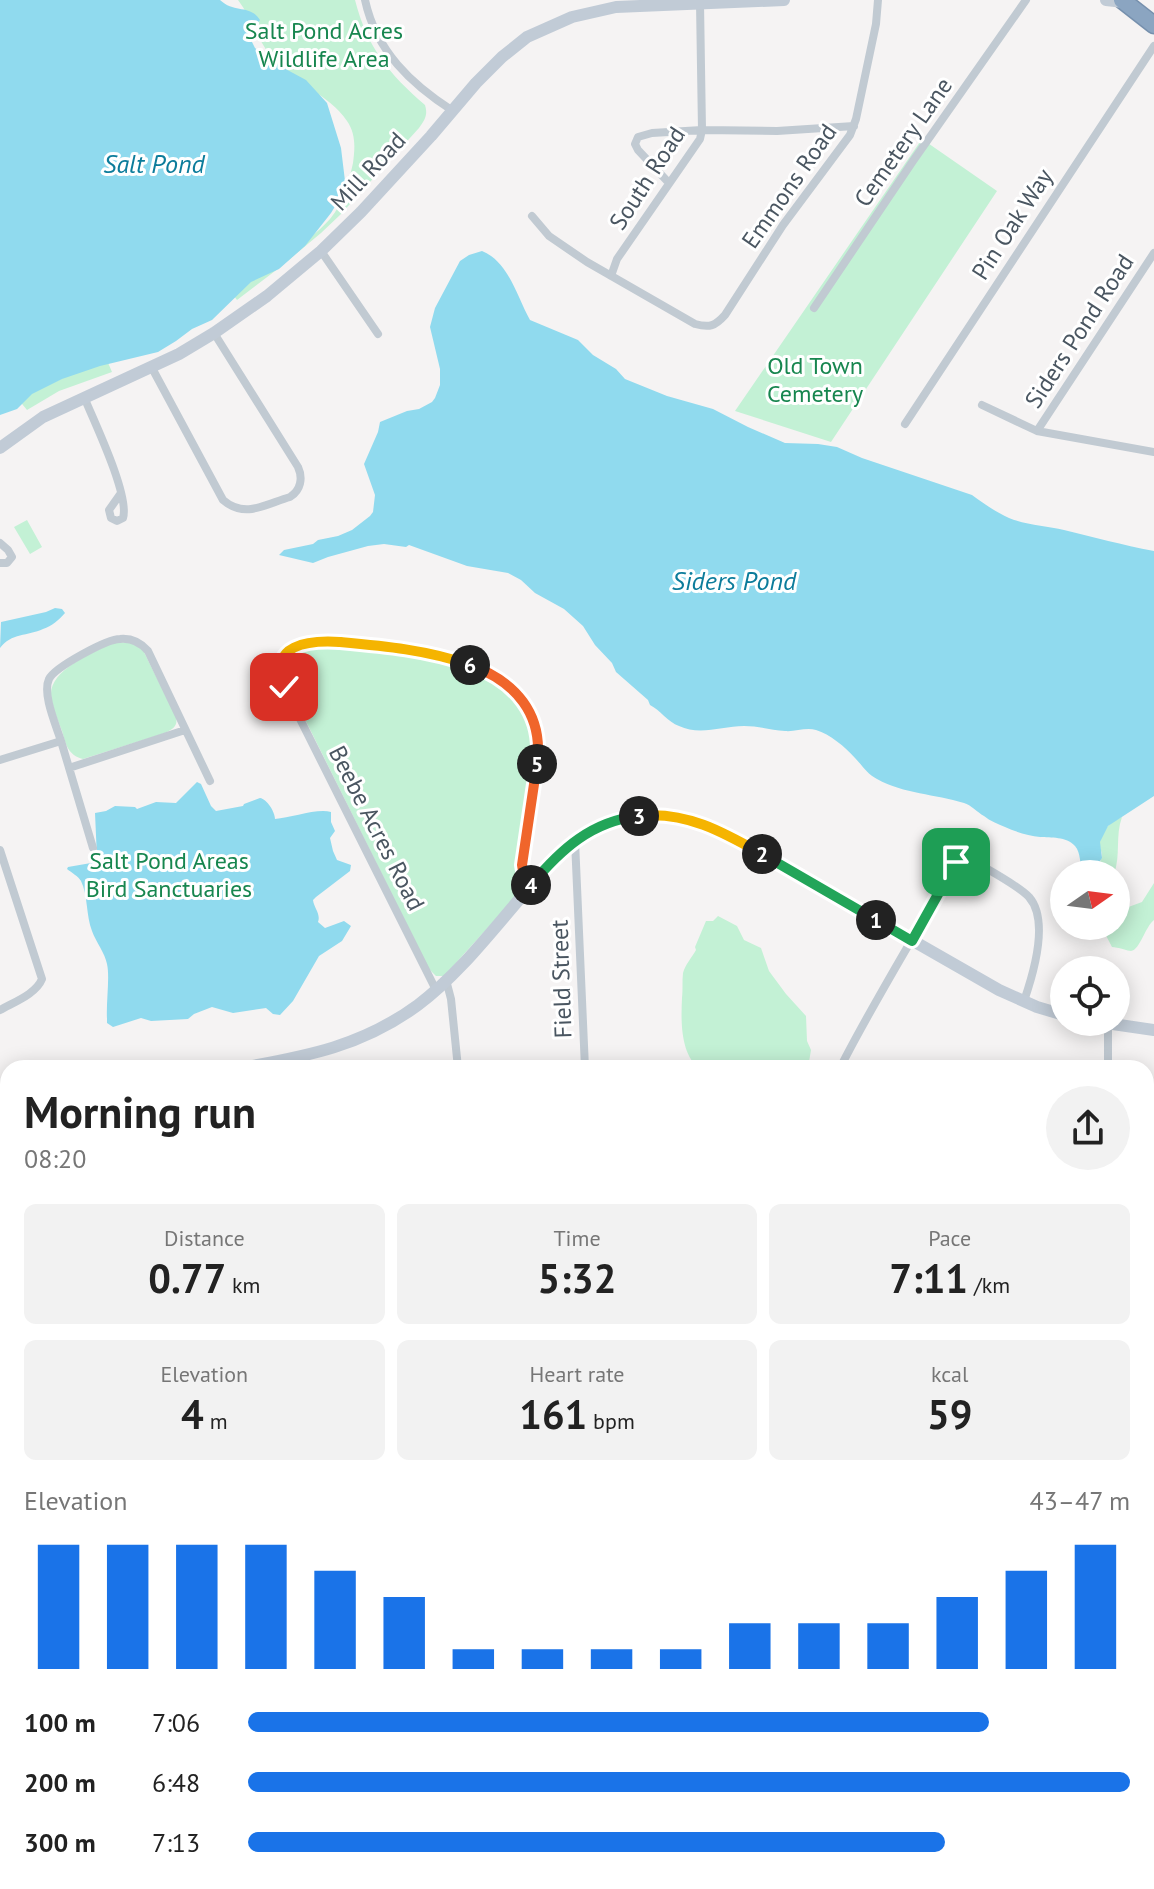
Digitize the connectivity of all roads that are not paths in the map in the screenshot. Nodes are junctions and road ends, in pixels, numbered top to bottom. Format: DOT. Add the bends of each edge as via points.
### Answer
graph roads {
  1 [pos="365,0"];
  2 [pos="784,0"];
  3 [pos="878,0"];
  4 [pos="1026,0"];
  5 [pos="1106,0"];
  6 [pos="1123,1"];
  7 [pos="700,3"];
  8 [pos="1154,25"];
  9 [pos="1154,46"];
  10 [pos="453,111"];
  11 [pos="854,126"];
  12 [pos="702,130"];
  13 [pos="669,183"];
  14 [pos="532,216"];
  15 [pos="321,251"];
  16 [pos="1154,253"];
  17 [pos="611,276"];
  18 [pos="814,308"];
  19 [pos="214,333"];
  20 [pos="378,334"];
  21 [pos="152,368"];
  22 [pos="84,397"];
  23 [pos="982,405"];
  24 [pos="905,424"];
  25 [pos="1037,431"];
  26 [pos="0,448"];
  27 [pos="1154,452"];
  28 [pos="121,493"];
  29 [pos="0,543"];
  30 [pos="0,563"];
  31 [pos="185,730"];
  32 [pos="61,741"];
  33 [pos="0,760"];
  34 [pos="69,768"];
  35 [pos="210,781"];
  36 [pos="575,841"];
  37 [pos="93,848"];
  38 [pos="0,850"];
  39 [pos="528,889"];
  40 [pos="912,941"];
  41 [pos="446,980"];
  42 [pos="436,990"];
  43 [pos="1024,1001"];
  44 [pos="0,1010"];
  45 [pos="1050,1010"];
  46 [pos="1130,1027"];
  47 [pos="1154,1030"];
  48 [pos="1105,1036"];
  49 [pos="283,1060"];
  50 [pos="457,1060"];
  51 [pos="585,1060"];
  52 [pos="844,1060"];
  53 [pos="1107,1060"];
  1 -- 10 [label="street" via="377,36 396,65"];
  2 -- 7 [label="street, Mill Road"];
  3 -- 11 [label="street, Emmons Road"];
  4 -- 18 [label="street, Cemetery Lane"];
  5 -- 6 [label="street"];
  6 -- 8 [label="highway"];
  7 -- 10 [label="street, Mill Road" via="627,5 559,21 509,50"];
  7 -- 12 [label="street, South Road"];
  9 -- 24 [label="street, Pin Oak Way"];
  10 -- 15 [label="street, Mill Road"];
  11 -- 12 [label="street"];
  11 -- 17 [label="street, Emmons Road" via="716,325 695,324"];
  12 -- 13 [label="street, South Road"];
  12 -- 13 [label="street" via="652,133 635,140"];
  13 -- 17 [label="street, South Road"];
  14 -- 17 [label="street" via="549,236"];
  15 -- 19 [label="street, Mill Road"];
  15 -- 20 [label="street"];
  16 -- 25 [label="street, Siders Pond Road"];
  19 -- 21 [label="street, Mill Road"];
  19 -- 21 [label="street" via="300,472 299,486 290,497 246,510 223,500"];
  21 -- 22 [label="street, Mill Road"];
  22 -- 26 [label="street, Mill Road" via="43,417"];
  22 -- 28 [label="street"];
  23 -- 25 [label="street, Siders Pond Road"];
  25 -- 27 [label="street, Siders Pond Road"];
  29 -- 30 [label="street" via="12,557"];
  31 -- 32 [label="street" via="148,651 119,639 49,679 48,697"];
  31 -- 34 [label="street"];
  31 -- 35 [label="street"];
  32 -- 33 [label="street"];
  32 -- 34 [label="street"];
  34 -- 37 [label="street"];
  36 -- 39 [label="street"];
  36 -- 40 [label="street" via="630,817 692,820 736,839"];
  36 -- 51 [label="street, Field Street"];
  38 -- 44 [label="street" via="42,979 35,990"];
  39 -- 41 [label="street"];
  39 -- 42 [label="street, Beebe Acres Road" via="522,865 538,745 529,711 514,691 493,674 458,661 382,645 319,641 286,654 279,667 284,687"];
  40 -- 43 [label="street"];
  40 -- 43 [label="street" via="954,865 970,859 1023,892 1035,908 1038,939"];
  40 -- 52 [label="street"];
  41 -- 42 [label="street"];
  41 -- 50 [label="street"];
  42 -- 49 [label="street" via="391,1022 344,1045"];
  43 -- 45 [label="street"];
  46 -- 47 [label="street"];
  48 -- 53 [label="street"];
}
